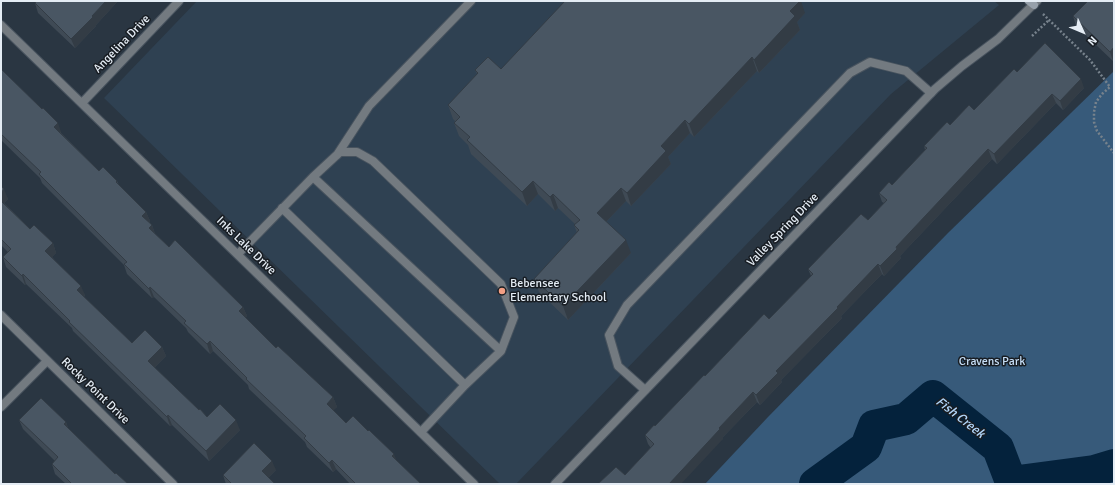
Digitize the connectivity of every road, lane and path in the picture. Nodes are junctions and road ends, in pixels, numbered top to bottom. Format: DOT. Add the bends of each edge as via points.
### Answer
graph roads {
  1 [pos="179,1"];
  2 [pos="471,1"];
  3 [pos="1034,2"];
  4 [pos="1049,20"];
  5 [pos="1,25"];
  6 [pos="1032,36"];
  7 [pos="931,93"];
  8 [pos="82,103"];
  9 [pos="1114,153"];
  10 [pos="336,155"];
  11 [pos="313,177"];
  12 [pos="282,208"];
  13 [pos="238,254"];
  14 [pos="1,315"];
  15 [pos="501,351"];
  16 [pos="47,361"];
  17 [pos="465,385"];
  18 [pos="646,390"];
  19 [pos="1,407"];
  20 [pos="421,432"];
  21 [pos="173,484"];
  22 [pos="474,484"];
  23 [pos="555,484"];
  1 -- 8 [label="street, Angelina Drive"];
  2 -- 10 [label="street" via="369,106"];
  3 -- 4 [label="path"];
  3 -- 7 [label="street, Valley Spring Drive" via="998,39"];
  4 -- 6 [label="path"];
  4 -- 9 [label="path" via="1090,60 1110,87 1096,102 1094,122 1097,131"];
  5 -- 8 [label="street, Inks Lake Drive"];
  7 -- 18 [label="street, Valley Spring Drive"];
  7 -- 18 [label="street" via="906,71 870,62 850,73 626,305 609,334 618,366"];
  8 -- 13 [label="street, Inks Lake Drive"];
  10 -- 11 [label="street"];
  10 -- 15 [label="street" via="340,152 357,152 373,161 501,284 514,317"];
  11 -- 12 [label="street"];
  11 -- 15 [label="street"];
  12 -- 13 [label="street"];
  12 -- 17 [label="street"];
  13 -- 20 [label="street, Inks Lake Drive"];
  14 -- 16 [label="street, Rocky Point Drive"];
  15 -- 17 [label="street"];
  16 -- 19 [label="street"];
  16 -- 21 [label="street, Rocky Point Drive"];
  17 -- 20 [label="street"];
  18 -- 23 [label="street, Valley Spring Drive"];
  20 -- 22 [label="street, Inks Lake Drive"];
}
